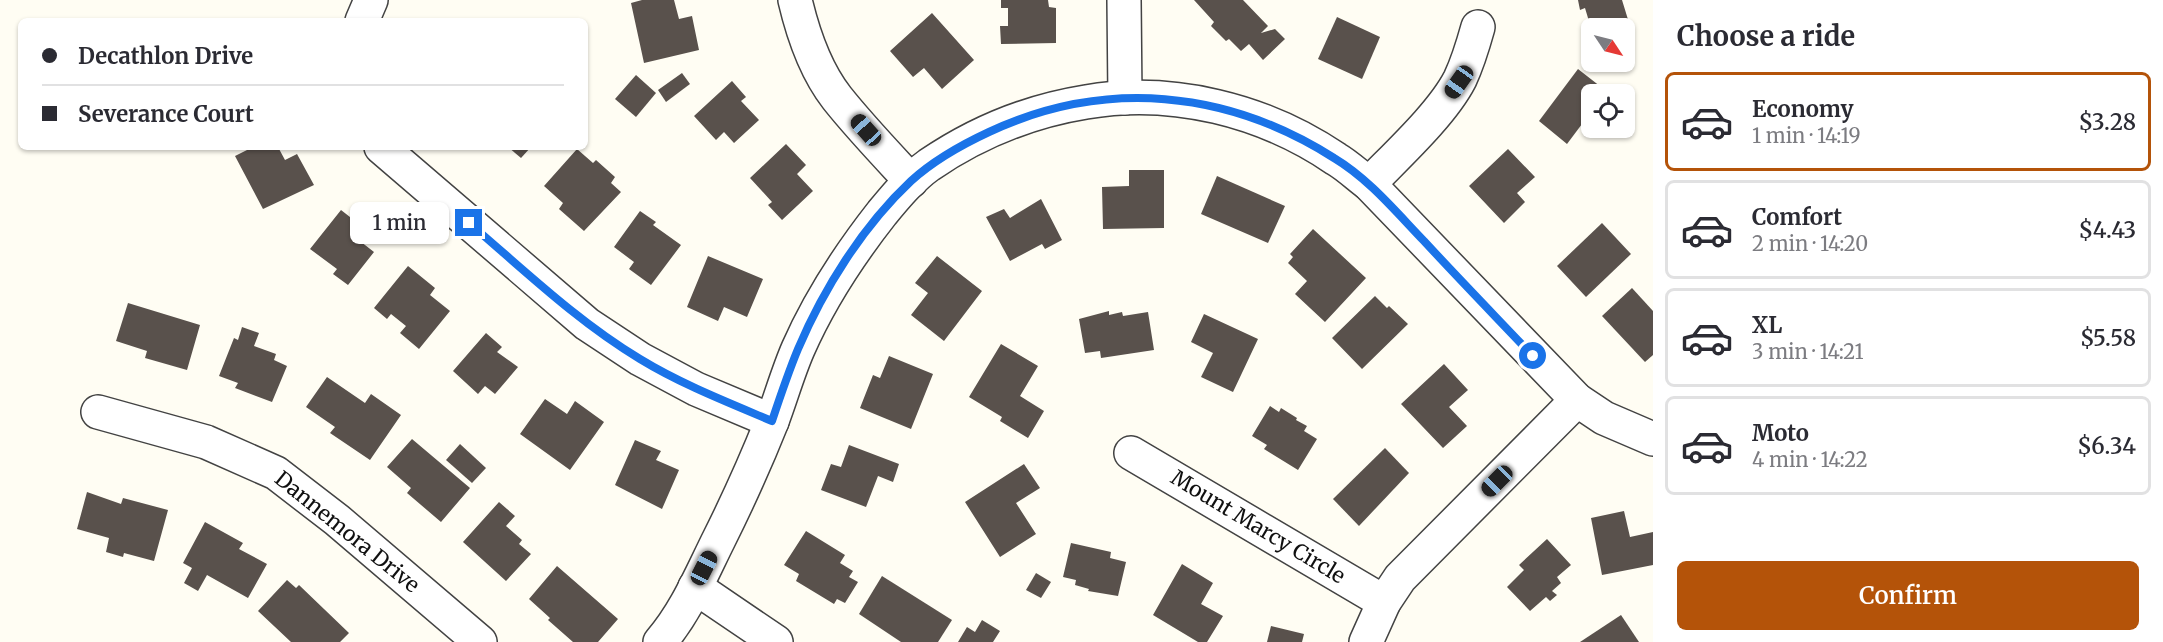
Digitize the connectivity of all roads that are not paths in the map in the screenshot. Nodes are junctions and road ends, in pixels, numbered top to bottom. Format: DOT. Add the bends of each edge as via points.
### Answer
graph roads {
  1 [pos="371,0"];
  2 [pos="795,0"];
  3 [pos="1124,0"];
  4 [pos="363,18"];
  5 [pos="1478,27"];
  6 [pos="1125,98"];
  7 [pos="384,150"];
  8 [pos="911,181"];
  9 [pos="1369,184"];
  10 [pos="1577,400"];
  11 [pos="98,412"];
  12 [pos="772,421"];
  13 [pos="1653,439"];
  14 [pos="1131,453"];
  15 [pos="695,587"];
  16 [pos="1384,602"];
  17 [pos="480,642"];
  18 [pos="660,642"];
  19 [pos="776,642"];
  20 [pos="1366,642"];
  1 -- 4 [label="street"];
  2 -- 8 [label="street" via="818,68 836,96"];
  3 -- 6 [label="street"];
  5 -- 9 [label="street" via="1459,82"];
  6 -- 8 [label="street" via="1062,105 1016,119 971,140"];
  6 -- 9 [label="street" via="1205,103 1251,116 1304,139"];
  7 -- 12 [label="street" via="587,324 649,364"];
  8 -- 12 [label="street" via="857,244 825,295 798,349"];
  9 -- 10 [label="street"];
  10 -- 13 [label="street" via="1604,418"];
  10 -- 16 [label="street" via="1400,578"];
  11 -- 17 [label="street, Dannemora Drive" via="207,442 276,473"];
  12 -- 15 [label="street"];
  14 -- 16 [label="street, Mount Marcy Circle"];
  15 -- 18 [label="street" via="677,623"];
  15 -- 19 [label="street"];
  16 -- 20 [label="street"];
}
